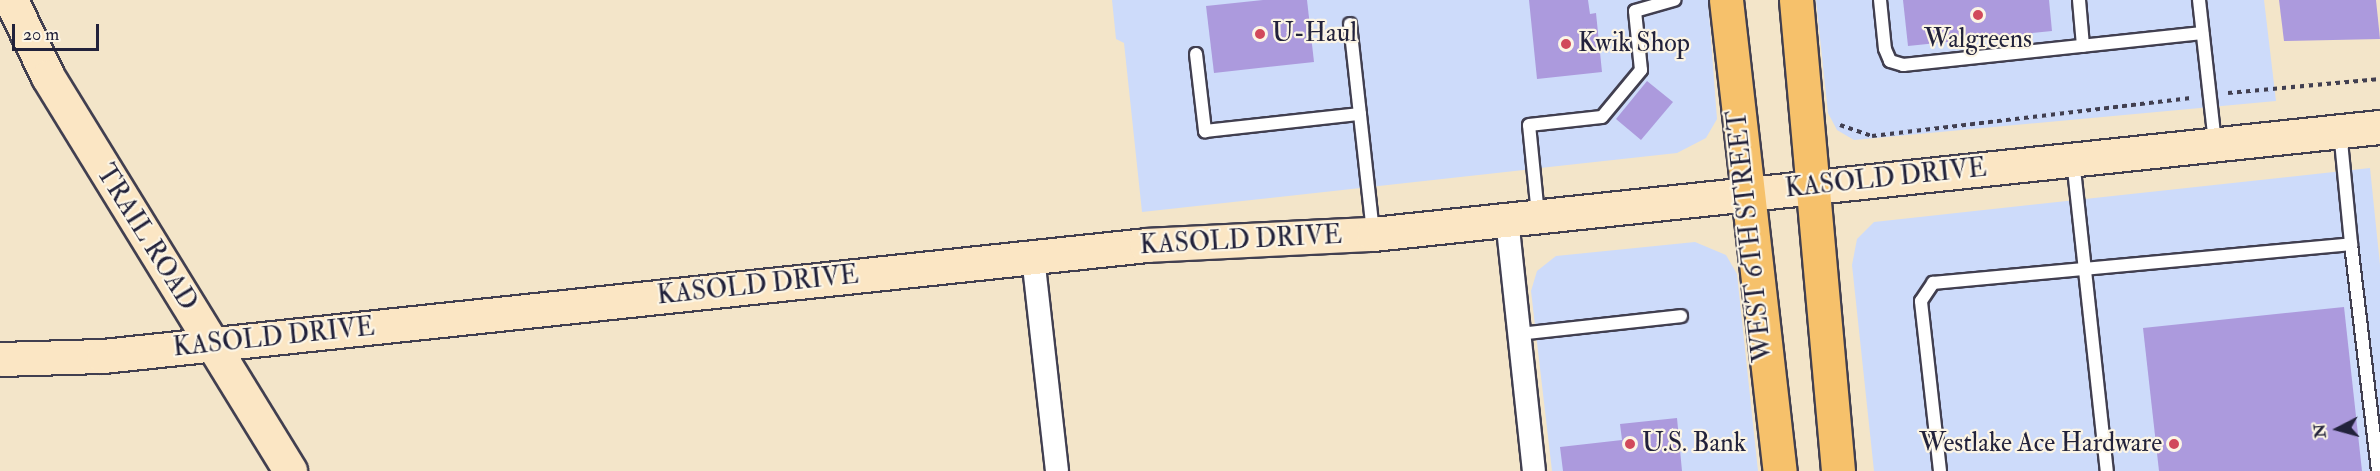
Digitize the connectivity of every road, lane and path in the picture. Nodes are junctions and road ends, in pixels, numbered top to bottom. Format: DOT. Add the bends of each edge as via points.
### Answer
graph roads {
  1 [pos="11,0"];
  2 [pos="1674,0"];
  3 [pos="1725,0"];
  4 [pos="1796,0"];
  5 [pos="1880,0"];
  6 [pos="2079,0"];
  7 [pos="2199,0"];
  8 [pos="1350,24"];
  9 [pos="2202,33"];
  10 [pos="2083,46"];
  11 [pos="1196,54"];
  12 [pos="2380,79"];
  13 [pos="2209,95"];
  14 [pos="1360,114"];
  15 [pos="1840,125"];
  16 [pos="2380,127"];
  17 [pos="2340,131"];
  18 [pos="2215,144"];
  19 [pos="2073,159"];
  20 [pos="1814,186"];
  21 [pos="1746,194"];
  22 [pos="1523,217"];
  23 [pos="1373,234"];
  24 [pos="2351,244"];
  25 [pos="1033,257"];
  26 [pos="2085,268"];
  27 [pos="1682,316"];
  28 [pos="1519,334"];
  29 [pos="213,344"];
  30 [pos="103,356"];
  31 [pos="0,359"];
  32 [pos="0,380"];
  33 [pos="290,471"];
  34 [pos="1057,471"];
  35 [pos="1534,471"];
  36 [pos="1780,471"];
  37 [pos="1838,471"];
  38 [pos="1940,471"];
  39 [pos="2107,471"];
  40 [pos="2378,471"];
  1 -- 29 [label="main road, TRAIL ROAD" via="48,77"];
  2 -- 22 [label="lane" via="1635,11 1641,70 1602,117 1529,125"];
  3 -- 21 [label="main road, WEST 6TH STREET"];
  4 -- 20 [label="main road"];
  5 -- 10 [label="lane" via="1885,49 1890,61 1903,65"];
  6 -- 10 [label="lane"];
  7 -- 9 [label="lane"];
  8 -- 14 [label="lane"];
  9 -- 10 [label="lane"];
  9 -- 13 [label="lane"];
  11 -- 14 [label="lane" via="1205,131"];
  12 -- 13 [label="path"];
  13 -- 15 [label="path" via="1872,136"];
  13 -- 18 [label="lane"];
  14 -- 23 [label="lane"];
  16 -- 17 [label="main road, KASOLD DRIVE"];
  17 -- 18 [label="main road, KASOLD DRIVE"];
  17 -- 24 [label="lane"];
  18 -- 19 [label="main road, KASOLD DRIVE"];
  19 -- 20 [label="main road, KASOLD DRIVE"];
  19 -- 26 [label="lane"];
  20 -- 21 [label="main road, KASOLD DRIVE"];
  20 -- 37 [label="main road"];
  21 -- 22 [label="main road, KASOLD DRIVE"];
  21 -- 36 [label="main road, WEST 6TH STREET"];
  22 -- 23 [label="main road, KASOLD DRIVE"];
  22 -- 28 [label="street"];
  23 -- 25 [label="main road, KASOLD DRIVE"];
  24 -- 26 [label="lane"];
  24 -- 40 [label="lane"];
  25 -- 29 [label="main road, KASOLD DRIVE"];
  25 -- 34 [label="street"];
  26 -- 38 [label="lane" via="1933,284 1921,301"];
  26 -- 39 [label="lane"];
  27 -- 28 [label="lane"];
  28 -- 35 [label="street"];
  29 -- 30 [label="main road, KASOLD DRIVE"];
  29 -- 33 [label="main road, TRAIL ROAD"];
  30 -- 31 [label="main road, KASOLD DRIVE"];
  30 -- 32 [label="main road, KASOLD DRIVE"];
}
